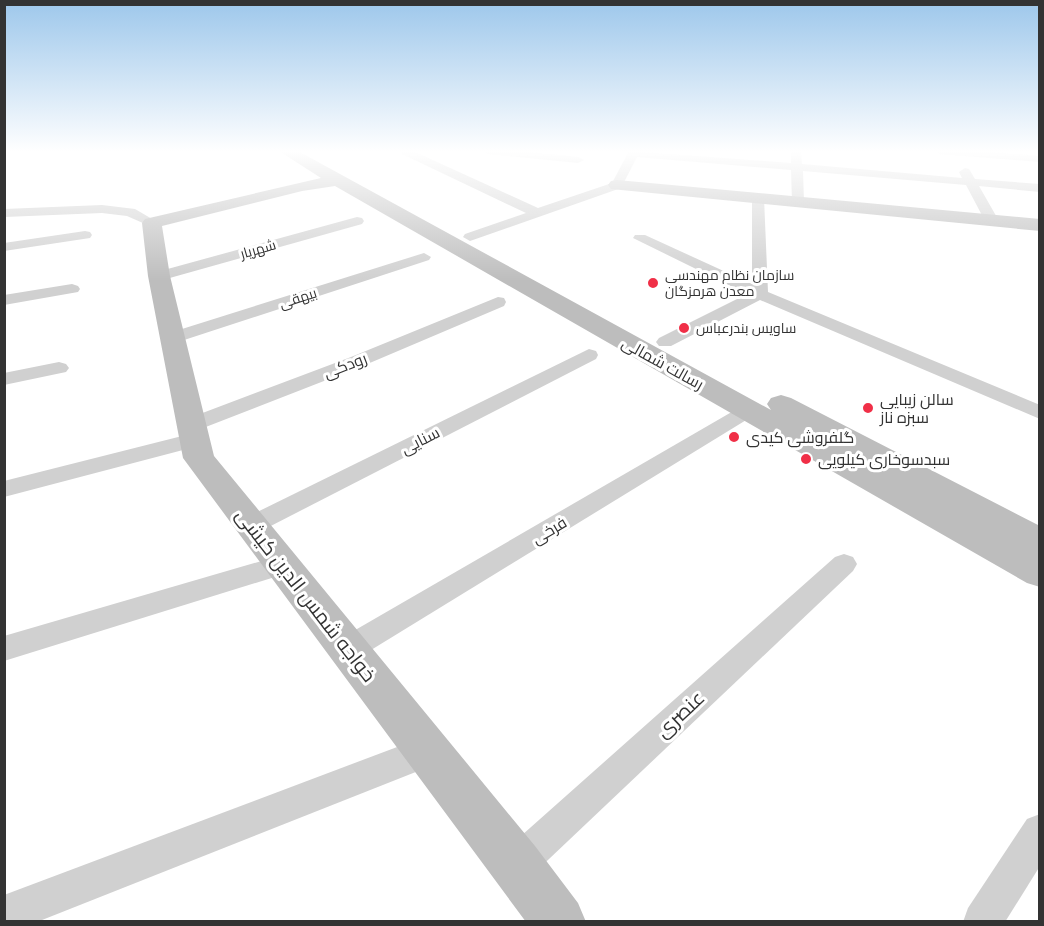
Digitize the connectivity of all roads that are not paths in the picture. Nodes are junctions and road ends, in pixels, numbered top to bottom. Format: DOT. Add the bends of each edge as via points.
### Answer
graph roads {
  1 [pos="246,194"];
  2 [pos="359,194"];
  3 [pos="371,194"];
  4 [pos="497,194"];
  5 [pos="591,194"];
  6 [pos="717,194"];
  7 [pos="798,194"];
  8 [pos="976,194"];
  9 [pos="758,198"];
  10 [pos="798,202"];
  11 [pos="7,213"];
  12 [pos="537,213"];
  13 [pos="357,221"];
  14 [pos="992,221"];
  15 [pos="152,223"];
  16 [pos="1040,225"];
  17 [pos="85,235"];
  18 [pos="470,237"];
  19 [pos="640,238"];
  20 [pos="4,247"];
  21 [pos="423,257"];
  22 [pos="159,276"];
  23 [pos="72,289"];
  24 [pos="760,294"];
  25 [pos="4,300"];
  26 [pos="498,302"];
  27 [pos="172,338"];
  28 [pos="665,342"];
  29 [pos="588,355"];
  30 [pos="59,368"];
  31 [pos="4,379"];
  32 [pos="749,410"];
  33 [pos="1040,413"];
  34 [pos="193,432"];
  35 [pos="4,489"];
  36 [pos="252,525"];
  37 [pos="1040,542"];
  38 [pos="844,564"];
  39 [pos="282,565"];
  40 [pos="1040,573"];
  41 [pos="4,649"];
  42 [pos="348,649"];
  43 [pos="429,751"];
  44 [pos="1040,832"];
  45 [pos="517,864"];
  46 [pos="4,915"];
  47 [pos="559,921"];
  48 [pos="982,921"];
  1 -- 15 [label="main road"];
  2 -- 32 [label="main road, رسالت شمالی"];
  3 -- 18 [label="main road, رسالت شمالی"];
  4 -- 12 [label="street"];
  5 -- 12 [label="street"];
  6 -- 9 [label="main road"];
  7 -- 10 [label="street"];
  8 -- 14 [label="street"];
  9 -- 10 [label="main road"];
  9 -- 24 [label="street"];
  10 -- 14 [label="main road"];
  11 -- 15 [label="street" via="102,208 130,212"];
  12 -- 18 [label="street"];
  13 -- 22 [label="street, شهریار"];
  14 -- 16 [label="main road"];
  15 -- 22 [label="main road, خواجه شمس الدين كيشی"];
  17 -- 20 [label="street"];
  18 -- 28 [label="main road, رسالت شمالی"];
  19 -- 24 [label="street"];
  21 -- 27 [label="street, بیهقی"];
  22 -- 27 [label="main road, خواجه شمس الدين كيشی"];
  23 -- 25 [label="street"];
  24 -- 28 [label="street"];
  24 -- 33 [label="street"];
  26 -- 34 [label="street, رودکی"];
  27 -- 34 [label="main road, خواجه شمس الدين كيشی"];
  28 -- 37 [label="main road, رسالت شمالی"];
  29 -- 36 [label="street, سنایی"];
  30 -- 31 [label="street"];
  32 -- 40 [label="main road, رسالت شمالی"];
  32 -- 42 [label="street, فرخی"];
  34 -- 35 [label="street, رودکی"];
  34 -- 36 [label="main road, خواجه شمس الدين كيشی" via="199,458"];
  36 -- 39 [label="main road, خواجه شمس الدين كيشی"];
  38 -- 45 [label="street, عنصری"];
  39 -- 41 [label="street"];
  39 -- 42 [label="main road, خواجه شمس الدين كيشی"];
  42 -- 43 [label="main road, خواجه شمس الدين كيشی"];
  43 -- 45 [label="main road, خواجه شمس الدين كيشی"];
  43 -- 46 [label="street"];
  44 -- 48 [label="street"];
  45 -- 47 [label="main road, خواجه شمس الدين كيشی"];
}
